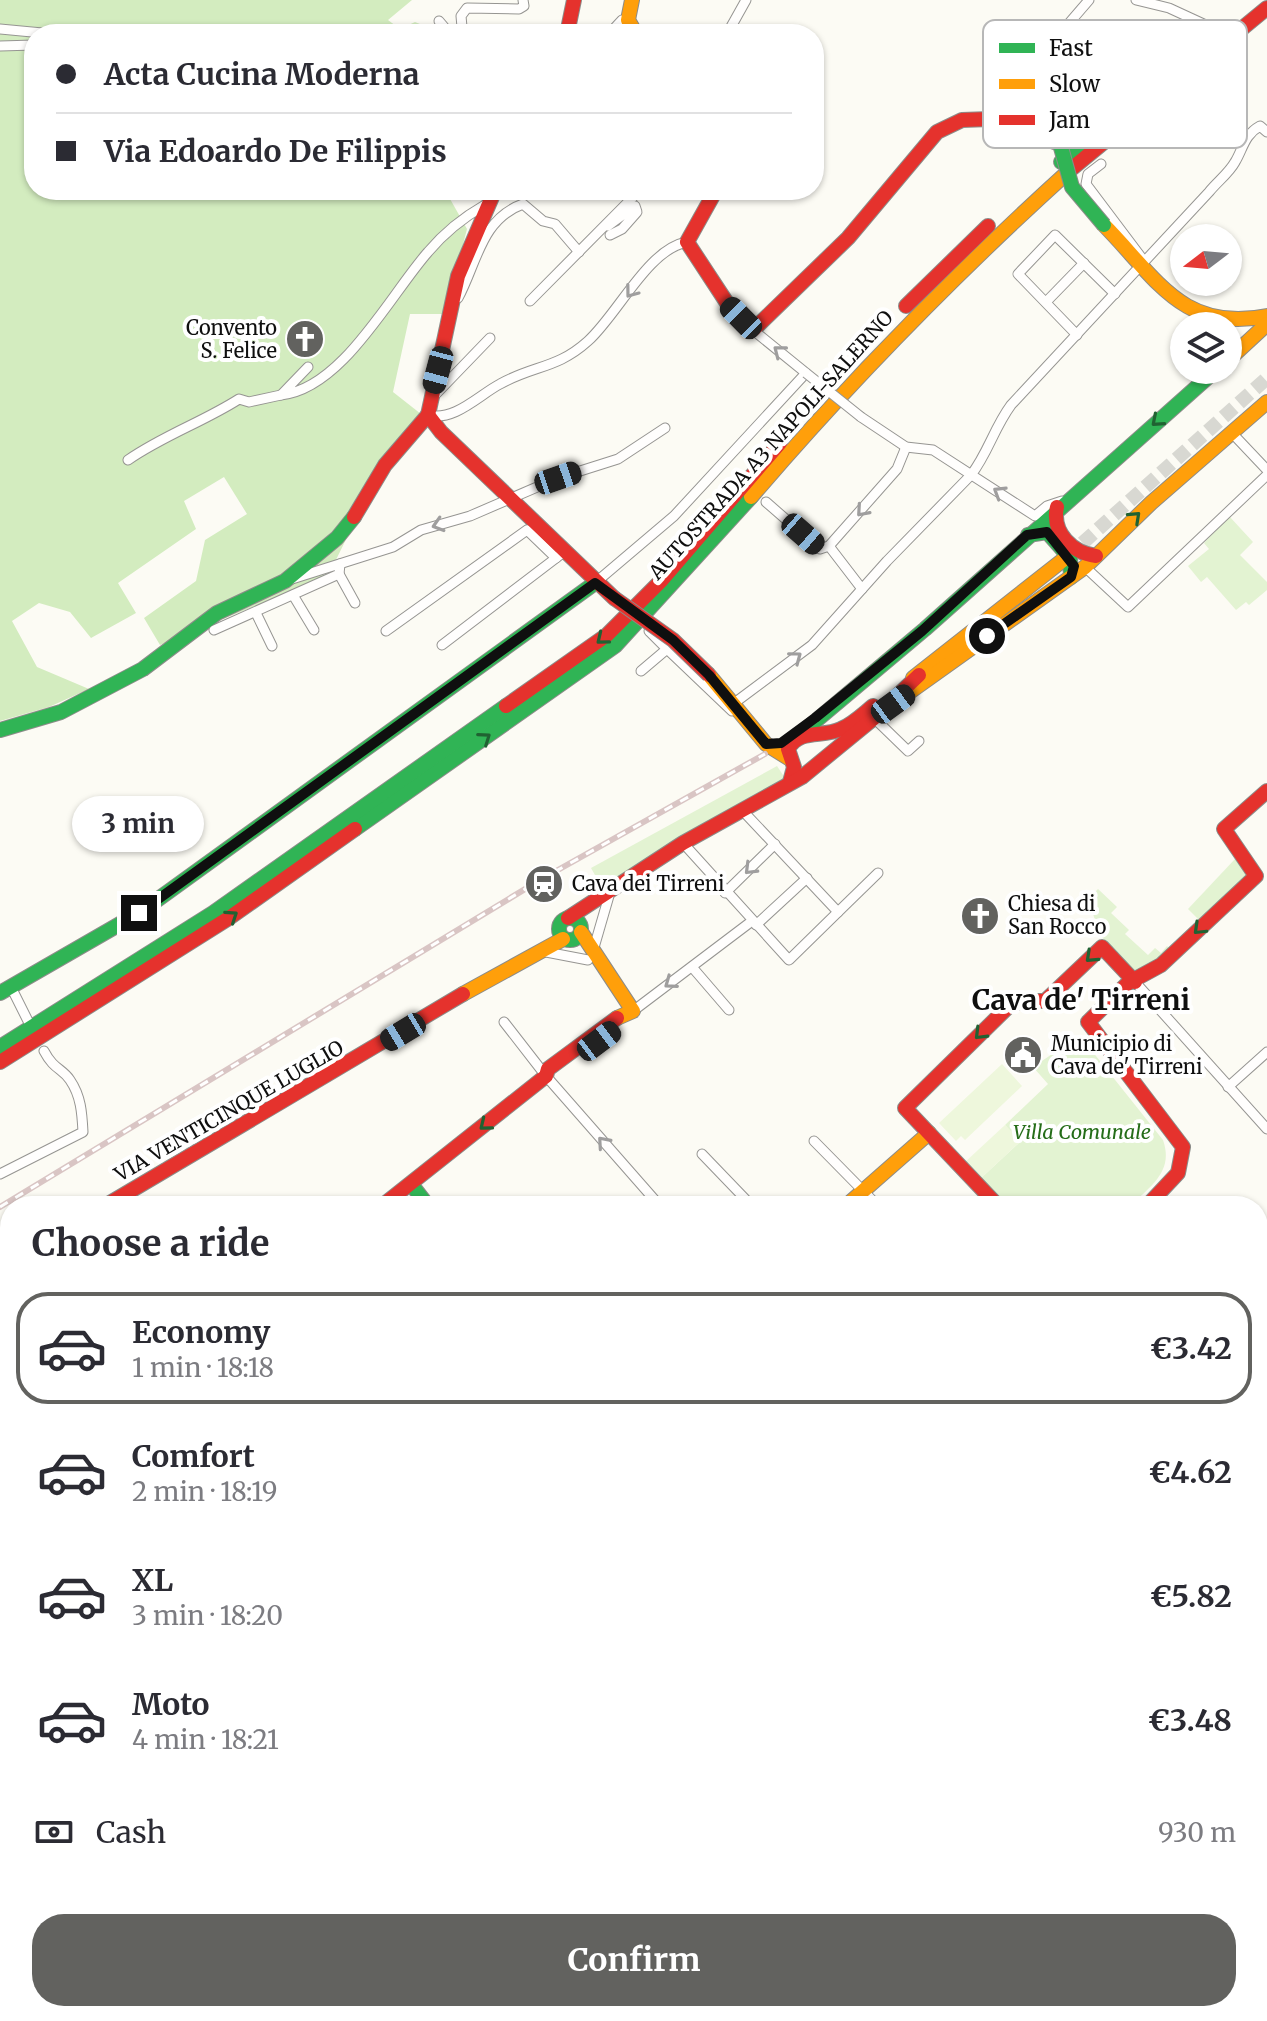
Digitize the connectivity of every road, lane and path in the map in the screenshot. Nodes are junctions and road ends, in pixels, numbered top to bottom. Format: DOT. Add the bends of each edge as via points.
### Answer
graph roads {
  1 [pos="523,0"];
  2 [pos="574,0"];
  3 [pos="632,0"];
  4 [pos="746,0"];
  5 [pos="1089,0"];
  6 [pos="1258,0"];
  7 [pos="1142,1"];
  8 [pos="1267,8"];
  9 [pos="628,20"];
  10 [pos="1072,20"];
  11 [pos="1195,20"];
  12 [pos="1233,20"];
  13 [pos="439,21"];
  14 [pos="442,24"];
  15 [pos="462,24"];
  16 [pos="569,24"];
  17 [pos="618,24"];
  18 [pos="630,24"];
  19 [pos="733,24"];
  20 [pos="1247,24"];
  21 [pos="0,29"];
  22 [pos="24,31"];
  23 [pos="24,45"];
  24 [pos="0,46"];
  25 [pos="983,119"];
  26 [pos="1267,132"];
  27 [pos="1247,139"];
  28 [pos="1061,148"];
  29 [pos="1077,148"];
  30 [pos="1096,148"];
  31 [pos="1239,148"];
  32 [pos="1101,164"];
  33 [pos="489,200"];
  34 [pos="632,200"];
  35 [pos="710,200"];
  36 [pos="486,204"];
  37 [pos="687,242"];
  38 [pos="579,252"];
  39 [pos="1084,263"];
  40 [pos="1142,264"];
  41 [pos="1115,294"];
  42 [pos="530,301"];
  43 [pos="1046,302"];
  44 [pos="454,304"];
  45 [pos="1195,312"];
  46 [pos="1267,316"];
  47 [pos="1242,319"];
  48 [pos="1267,324"];
  49 [pos="1242,327"];
  50 [pos="753,330"];
  51 [pos="1077,335"];
  52 [pos="490,338"];
  53 [pos="1246,344"];
  54 [pos="1242,348"];
  55 [pos="308,367"];
  56 [pos="806,373"];
  57 [pos="1200,384"];
  58 [pos="281,395"];
  59 [pos="1267,402"];
  60 [pos="429,408"];
  61 [pos="665,428"];
  62 [pos="1232,433"];
  63 [pos="906,447"];
  64 [pos="128,460"];
  65 [pos="1267,472"];
  66 [pos="971,475"];
  67 [pos="510,495"];
  68 [pos="766,502"];
  69 [pos="1061,504"];
  70 [pos="1027,535"];
  71 [pos="829,546"];
  72 [pos="560,554"];
  73 [pos="1063,560"];
  74 [pos="1091,562"];
  75 [pos="339,569"];
  76 [pos="1071,577"];
  77 [pos="595,583"];
  78 [pos="289,588"];
  79 [pos="862,589"];
  80 [pos="355,603"];
  81 [pos="256,613"];
  82 [pos="214,630"];
  83 [pos="314,630"];
  84 [pos="386,631"];
  85 [pos="649,631"];
  86 [pos="442,645"];
  87 [pos="272,646"];
  88 [pos="667,649"];
  89 [pos="641,671"];
  90 [pos="919,675"];
  91 [pos="733,704"];
  92 [pos="874,718"];
  93 [pos="745,720"];
  94 [pos="0,730"];
  95 [pos="794,736"];
  96 [pos="919,741"];
  97 [pos="766,744"];
  98 [pos="792,760"];
  99 [pos="817,764"];
  100 [pos="790,782"];
  101 [pos="1267,791"];
  102 [pos="741,809"];
  103 [pos="683,843"];
  104 [pos="775,844"];
  105 [pos="878,873"];
  106 [pos="807,878"];
  107 [pos="1261,880"];
  108 [pos="607,892"];
  109 [pos="725,893"];
  110 [pos="838,912"];
  111 [pos="754,923"];
  112 [pos="570,930"];
  113 [pos="538,950"];
  114 [pos="590,957"];
  115 [pos="692,967"];
  116 [pos="1135,982"];
  117 [pos="6,991"];
  118 [pos="729,1010"];
  119 [pos="631,1012"];
  120 [pos="28,1021"];
  121 [pos="504,1022"];
  122 [pos="0,1047"];
  123 [pos="44,1051"];
  124 [pos="1267,1052"];
  125 [pos="0,1062"];
  126 [pos="546,1076"];
  127 [pos="1228,1087"];
  128 [pos="1267,1129"];
  129 [pos="929,1133"];
  130 [pos="814,1141"];
  131 [pos="702,1154"];
  132 [pos="0,1174"];
  133 [pos="411,1184"];
  134 [pos="122,1196"];
  135 [pos="395,1196"];
  136 [pos="420,1196"];
  137 [pos="650,1196"];
  138 [pos="742,1196"];
  139 [pos="859,1196"];
  140 [pos="864,1196"];
  141 [pos="984,1196"];
  142 [pos="1156,1196"];
  143 [pos="1165,1196"];
  1 -- 15 [label="street" via="519,9 467,8"];
  2 -- 16 [label="main road"];
  3 -- 9 [label="main road"];
  4 -- 19 [label="street"];
  5 -- 10 [label="street"];
  6 -- 12 [label="main road, AUTOSTRADA A3 NAPOLI-SALERNO, one-way"];
  7 -- 11 [label="street"];
  20 -- 8 [label="main road, AUTOSTRADA A3 NAPOLI-SALERNO, one-way"];
  9 -- 17 [label="street"];
  9 -- 18 [label="main road"];
  13 -- 14 [label="street"];
  21 -- 22 [label="street"];
  23 -- 24 [label="street"];
  25 -- 50 [label="main road" via="962,120 937,132 848,238"];
  26 -- 27 [label="street" via="1260,126"];
  28 -- 40 [label="main road, bridge" via="1072,187"];
  29 -- 122 [label="main road, AUTOSTRADA A3 NAPOLI-SALERNO, one-way" via="936,275 607,635 213,913"];
  125 -- 30 [label="main road, AUTOSTRADA A3 NAPOLI-SALERNO, one-way" via="229,918 615,646 839,394 957,272"];
  31 -- 40 [label="street" via="1236,161"];
  32 -- 40 [label="street" via="1088,174 1086,184 1140,253"];
  33 -- 36 [label="main road"];
  34 -- 38 [label="street"];
  35 -- 37 [label="main road"];
  36 -- 44 [label="main road" via="466,250"];
  36 -- 58 [label="street" via="466,215 429,251 352,349 313,386"];
  37 -- 50 [label="main road" via="729,306"];
  37 -- 60 [label="street, one-way" via="667,248 613,315 566,360 500,383 448,415"];
  38 -- 42 [label="street"];
  38 -- 44 [label="street" via="555,224 523,204 514,207 487,229"];
  39 -- 41 [label="street"];
  39 -- 43 [label="street"];
  39 -- 43 [label="street" via="1055,235 1018,274"];
  40 -- 41 [label="street"];
  40 -- 45 [label="main road"];
  41 -- 51 [label="street"];
  43 -- 51 [label="street"];
  44 -- 60 [label="main road"];
  46 -- 47 [label="main road"];
  48 -- 53 [label="main road"];
  49 -- 53 [label="main road"];
  56 -- 50 [label="street, one-way"];
  51 -- 66 [label="street" via="994,426"];
  52 -- 60 [label="street"];
  53 -- 54 [label="main road"];
  55 -- 58 [label="street"];
  56 -- 63 [label="street, bridge"];
  56 -- 77 [label="street" via="674,516"];
  57 -- 69 [label="main road, one-way"];
  58 -- 64 [label="street" via="239,399"];
  59 -- 62 [label="main road"];
  60 -- 67 [label="main road" via="441,432"];
  60 -- 78 [label="main road" via="385,465 366,502"];
  61 -- 67 [label="street" via="618,459"];
  62 -- 65 [label="street"];
  74 -- 62 [label="main road, one-way"];
  63 -- 66 [label="street" via="933,450"];
  63 -- 71 [label="street, one-way" via="897,469"];
  65 -- 74 [label="street" via="1128,607"];
  69 -- 66 [label="street, one-way" via="1047,506 1035,516"];
  66 -- 79 [label="street"];
  67 -- 72 [label="main road"];
  67 -- 75 [label="street, one-way"];
  68 -- 71 [label="street" via="820,549"];
  69 -- 70 [label="main road"];
  69 -- 74 [label="main road" via="1053,518 1056,527"];
  70 -- 76 [label="main road" via="1047,532 1071,559"];
  70 -- 95 [label="main road" via="922,631"];
  71 -- 79 [label="street"];
  72 -- 77 [label="main road"];
  72 -- 84 [label="street" via="527,530"];
  72 -- 86 [label="street"];
  73 -- 90 [label="main road"];
  74 -- 76 [label="main road"];
  75 -- 78 [label="street"];
  75 -- 78 [label="street"];
  75 -- 80 [label="street"];
  76 -- 92 [label="main road"];
  77 -- 91 [label="main road, bridge" via="673,640"];
  77 -- 117 [label="main road" via="139,913"];
  78 -- 81 [label="street"];
  78 -- 83 [label="street"];
  78 -- 94 [label="main road" via="217,613 143,669 75,705"];
  91 -- 79 [label="street, one-way" via="812,645"];
  81 -- 82 [label="street"];
  81 -- 87 [label="street"];
  85 -- 88 [label="street"];
  88 -- 89 [label="street"];
  88 -- 93 [label="street"];
  90 -- 92 [label="main road"];
  90 -- 95 [label="main road" via="839,730"];
  91 -- 93 [label="main road"];
  92 -- 96 [label="street" via="908,751"];
  92 -- 99 [label="main road, VIA VENTICINQUE LUGLIO"];
  93 -- 97 [label="main road"];
  95 -- 97 [label="main road"];
  95 -- 98 [label="main road"];
  97 -- 98 [label="main road"];
  98 -- 99 [label="main road"];
  98 -- 100 [label="main road"];
  99 -- 100 [label="main road, VIA VENTICINQUE LUGLIO"];
  100 -- 102 [label="main road, VIA VENTICINQUE LUGLIO"];
  101 -- 107 [label="main road" via="1224,829"];
  102 -- 103 [label="main road, VIA VENTICINQUE LUGLIO"];
  102 -- 104 [label="street"];
  103 -- 108 [label="main road, VIA VENTICINQUE LUGLIO"];
  103 -- 109 [label="street"];
  104 -- 106 [label="street"];
  104 -- 109 [label="street, one-way"];
  105 -- 110 [label="street"];
  106 -- 110 [label="street"];
  106 -- 111 [label="street"];
  107 -- 116 [label="main road, one-way"];
  108 -- 112 [label="main road, VIA VENTICINQUE LUGLIO"];
  108 -- 114 [label="street"];
  109 -- 111 [label="street"];
  110 -- 111 [label="street" via="789,960"];
  111 -- 115 [label="street"];
  112 -- 113 [label="main road, VIA VENTICINQUE LUGLIO"];
  112 -- 114 [label="main road"];
  113 -- 114 [label="street"];
  113 -- 134 [label="main road, VIA VENTICINQUE LUGLIO"];
  114 -- 119 [label="main road"];
  115 -- 118 [label="street"];
  115 -- 119 [label="street, one-way"];
  116 -- 127 [label="street"];
  116 -- 129 [label="main road, one-way" via="1102,947 1045,1001 1009,1006 905,1108"];
  116 -- 142 [label="main road" via="1090,1019 1089,1026 1183,1147 1184,1163"];
  116 -- 143 [label="main road" via="1095,1024 1188,1144 1185,1176"];
  117 -- 120 [label="street"];
  119 -- 126 [label="main road" via="613,1020 548,1069"];
  121 -- 126 [label="street"];
  123 -- 132 [label="street" via="52,1067 69,1077 81,1105 83,1132"];
  124 -- 127 [label="street"];
  126 -- 133 [label="main road, one-way"];
  137 -- 126 [label="street, one-way"];
  127 -- 128 [label="street"];
  129 -- 140 [label="main road"];
  129 -- 141 [label="main road"];
  130 -- 139 [label="street"];
  131 -- 138 [label="street"];
  133 -- 135 [label="main road"];
  133 -- 136 [label="main road"];
}
